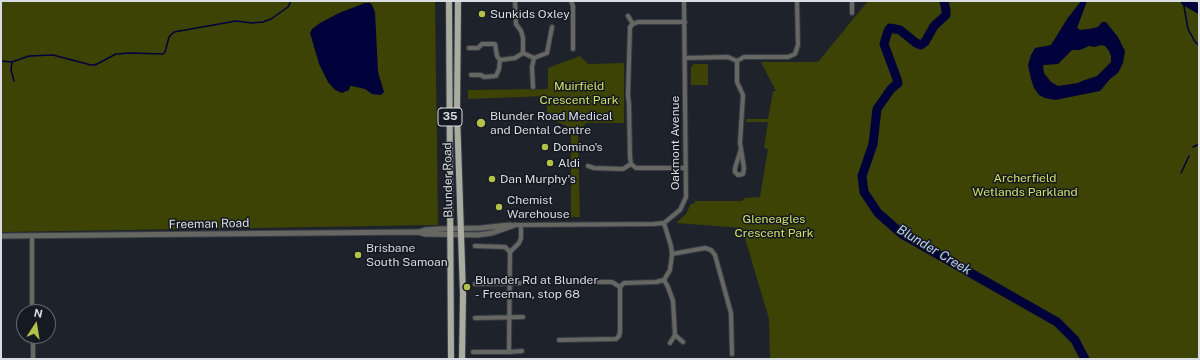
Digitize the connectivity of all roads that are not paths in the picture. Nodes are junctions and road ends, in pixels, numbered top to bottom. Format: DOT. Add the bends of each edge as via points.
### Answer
graph roads {
  1 [pos="449,1"];
  2 [pos="458,1"];
  3 [pos="516,1"];
  4 [pos="572,1"];
  5 [pos="684,1"];
  6 [pos="797,1"];
  7 [pos="852,1"];
  8 [pos="852,13"];
  9 [pos="628,16"];
  10 [pos="684,22"];
  11 [pos="632,24"];
  12 [pos="552,27"];
  13 [pos="469,48"];
  14 [pos="573,49"];
  15 [pos="523,53"];
  16 [pos="534,58"];
  17 [pos="684,58"];
  18 [pos="500,60"];
  19 [pos="737,61"];
  20 [pos="471,75"];
  21 [pos="533,86"];
  22 [pos="741,148"];
  23 [pos="631,164"];
  24 [pos="588,166"];
  25 [pos="685,168"];
  26 [pos="664,223"];
  27 [pos="515,224"];
  28 [pos="521,224"];
  29 [pos="450,228"];
  30 [pos="460,228"];
  31 [pos="418,232"];
  32 [pos="450,235"];
  33 [pos="460,235"];
  34 [pos="1,236"];
  35 [pos="32,236"];
  36 [pos="474,246"];
  37 [pos="510,252"];
  38 [pos="672,254"];
  39 [pos="664,280"];
  40 [pos="558,282"];
  41 [pos="509,283"];
  42 [pos="520,283"];
  43 [pos="475,284"];
  44 [pos="620,287"];
  45 [pos="32,304"];
  46 [pos="523,317"];
  47 [pos="475,318"];
  48 [pos="509,318"];
  49 [pos="675,335"];
  50 [pos="559,340"];
  51 [pos="683,342"];
  52 [pos="670,343"];
  53 [pos="32,344"];
  54 [pos="522,351"];
  55 [pos="473,352"];
  56 [pos="509,352"];
  57 [pos="732,354"];
  58 [pos="33,359"];
  59 [pos="451,359"];
  60 [pos="462,359"];
  1 -- 29 [label="main road, Blunder Road / 35"];
  2 -- 30 [label="main road, Blunder Road / 35"];
  3 -- 15 [label="street" via="516,24 523,38"];
  4 -- 14 [label="street"];
  5 -- 10 [label="street, Oakmont Avenue"];
  6 -- 19 [label="street" via="798,45 794,54 788,57 744,58"];
  7 -- 8 [label="street"];
  9 -- 11 [label="street"];
  10 -- 11 [label="street"];
  10 -- 17 [label="street, Oakmont Avenue"];
  11 -- 23 [label="street" via="629,33 628,95"];
  12 -- 16 [label="street" via="548,53"];
  13 -- 18 [label="street" via="495,44"];
  15 -- 16 [label="street"];
  15 -- 18 [label="street" via="515,58"];
  16 -- 21 [label="street"];
  17 -- 19 [label="street" via="728,57"];
  17 -- 25 [label="street, Oakmont Avenue"];
  18 -- 20 [label="street" via="496,76"];
  19 -- 22 [label="street" via="737,82 743,99"];
  22 -- 22 [label="street" via="744,171 738,175 735,168"];
  23 -- 24 [label="street" via="623,169"];
  23 -- 25 [label="street" via="636,168"];
  25 -- 26 [label="street, Oakmont Avenue" via="686,197 680,210"];
  26 -- 28 [label="street"];
  26 -- 38 [label="street"];
  27 -- 28 [label="street"];
  27 -- 30 [label="street"];
  27 -- 33 [label="street" via="485,234"];
  28 -- 37 [label="street" via="521,238"];
  29 -- 30 [label="street"];
  29 -- 31 [label="street, Freeman Road"];
  29 -- 32 [label="main road, Blunder Road / 35"];
  30 -- 33 [label="main road, Blunder Road / 35"];
  31 -- 32 [label="street, Freeman Road"];
  31 -- 35 [label="street, Freeman Road"];
  32 -- 33 [label="street, Freeman Road"];
  32 -- 59 [label="main road, Blunder Road / 35"];
  33 -- 60 [label="main road, Blunder Road / 35" via="463,295"];
  34 -- 35 [label="street, Freeman Road"];
  35 -- 45 [label="street"];
  36 -- 37 [label="street" via="505,247"];
  37 -- 41 [label="street"];
  38 -- 39 [label="street" via="670,270"];
  38 -- 57 [label="street" via="705,248 715,255 731,313"];
  39 -- 44 [label="street" via="624,283"];
  39 -- 49 [label="street" via="673,301"];
  40 -- 44 [label="street" via="612,282"];
  41 -- 42 [label="street"];
  41 -- 43 [label="street"];
  41 -- 48 [label="street"];
  44 -- 50 [label="street" via="620,332 616,339"];
  46 -- 48 [label="street"];
  47 -- 48 [label="street"];
  48 -- 56 [label="street"];
  49 -- 51 [label="street"];
  49 -- 52 [label="street"];
  53 -- 58 [label="street"];
  54 -- 56 [label="street"];
  55 -- 56 [label="street"];
}
